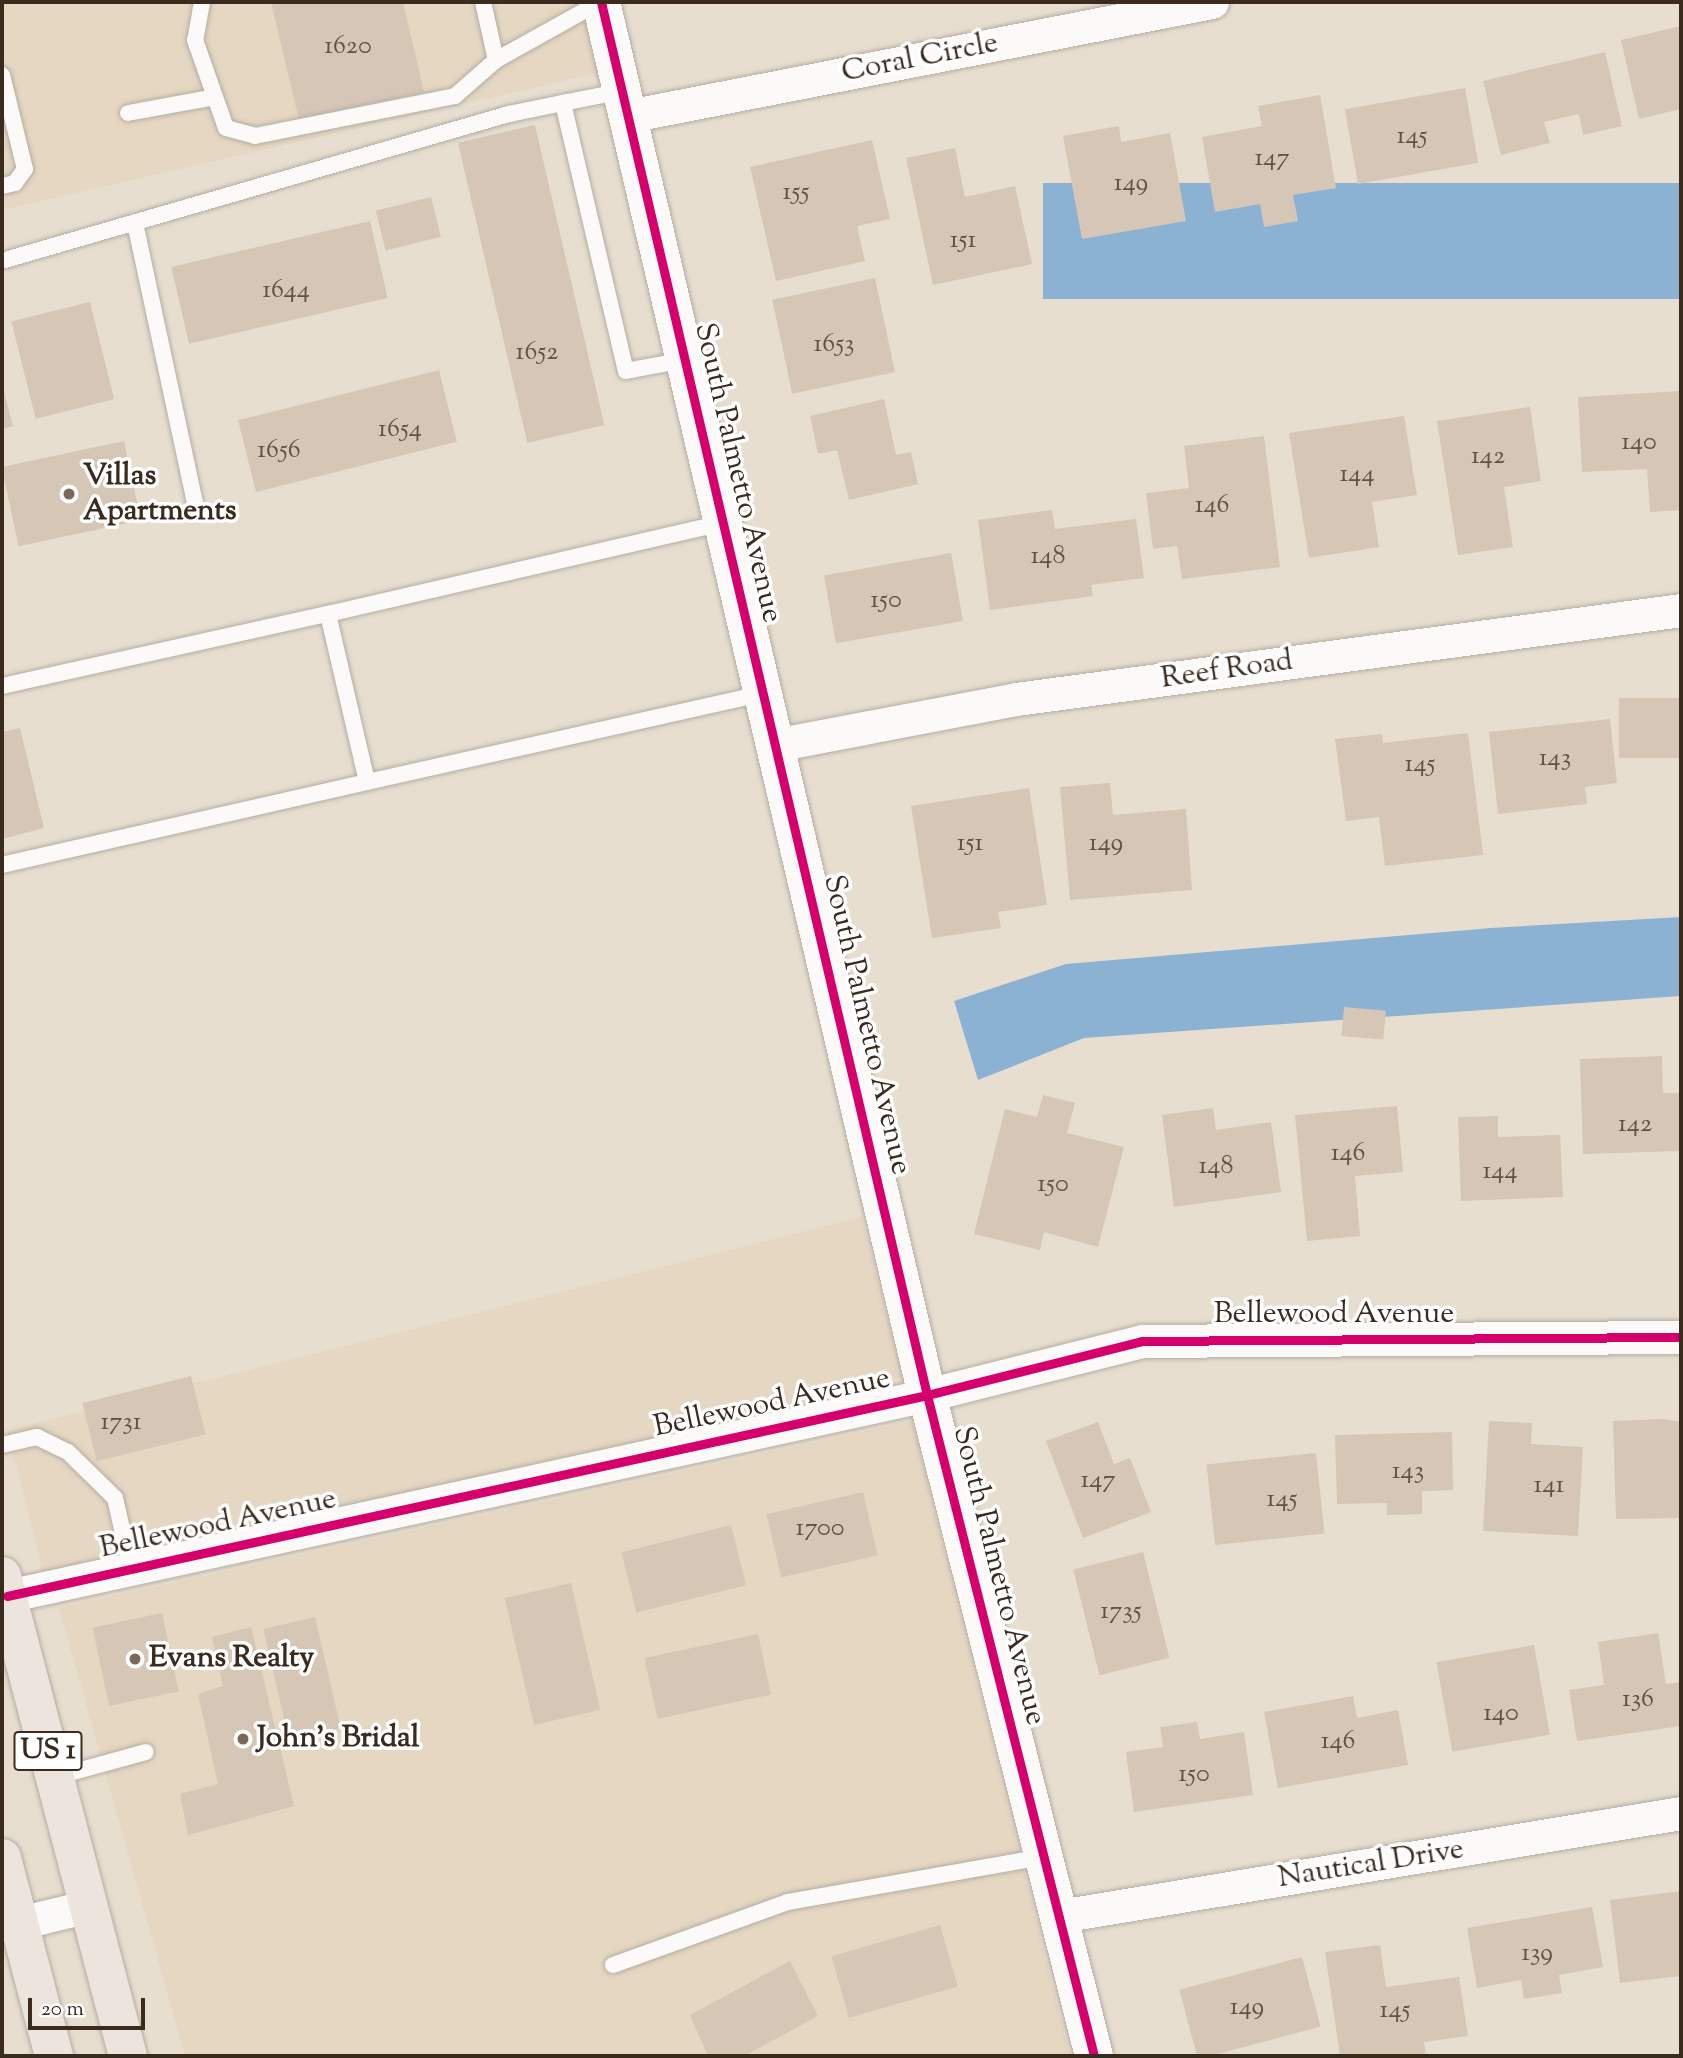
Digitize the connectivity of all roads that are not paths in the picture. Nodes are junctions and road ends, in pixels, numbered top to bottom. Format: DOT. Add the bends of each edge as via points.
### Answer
graph roads {
  1 [pos="202,2"];
  2 [pos="483,2"];
  3 [pos="601,2"];
  4 [pos="1212,2"];
  5 [pos="496,60"];
  6 [pos="2,75"];
  7 [pos="215,97"];
  8 [pos="563,103"];
  9 [pos="626,103"];
  10 [pos="128,113"];
  11 [pos="2,186"];
  12 [pos="135,223"];
  13 [pos="5,260"];
  14 [pos="685,360"];
  15 [pos="195,503"];
  16 [pos="723,523"];
  17 [pos="1681,610"];
  18 [pos="328,614"];
  19 [pos="2,686"];
  20 [pos="764,693"];
  21 [pos="775,745"];
  22 [pos="368,782"];
  23 [pos="2,865"];
  24 [pos="1681,1337"];
  25 [pos="927,1395"];
  26 [pos="2,1445"];
  27 [pos="131,1569"];
  28 [pos="4,1586"];
  29 [pos="146,1752"];
  30 [pos="55,1777"];
  31 [pos="1681,1813"];
  32 [pos="1044,1856"];
  33 [pos="2,1858"];
  34 [pos="89,1906"];
  35 [pos="1060,1916"];
  36 [pos="10,1926"];
  37 [pos="613,1965"];
  38 [pos="54,2056"];
  39 [pos="128,2056"];
  40 [pos="1094,2056"];
  1 -- 7 [label="lane" via="195,40"];
  2 -- 5 [label="lane"];
  3 -- 5 [label="lane"];
  3 -- 9 [label="street, South Palmetto Avenue"];
  4 -- 9 [label="street, Coral Circle"];
  5 -- 7 [label="lane" via="455,96 255,136 226,128"];
  6 -- 11 [label="lane" via="25,169 15,183"];
  7 -- 10 [label="lane"];
  8 -- 9 [label="lane"];
  8 -- 12 [label="lane" via="509,114"];
  8 -- 14 [label="lane" via="626,371"];
  9 -- 14 [label="street, South Palmetto Avenue"];
  12 -- 13 [label="lane"];
  12 -- 15 [label="lane"];
  14 -- 16 [label="street, South Palmetto Avenue"];
  16 -- 18 [label="lane"];
  16 -- 20 [label="street, South Palmetto Avenue"];
  17 -- 21 [label="street, Reef Road" via="1016,699"];
  18 -- 19 [label="lane"];
  18 -- 22 [label="lane"];
  20 -- 21 [label="street, South Palmetto Avenue"];
  20 -- 22 [label="lane"];
  21 -- 25 [label="street, South Palmetto Avenue"];
  22 -- 23 [label="lane"];
  24 -- 25 [label="street, Bellewood Avenue" via="1142,1342"];
  25 -- 27 [label="street, Bellewood Avenue"];
  25 -- 32 [label="street, South Palmetto Avenue"];
  26 -- 27 [label="lane" via="37,1437 68,1452 115,1499"];
  27 -- 28 [label="street, Bellewood Avenue"];
  28 -- 30 [label="main road, US 1"];
  29 -- 30 [label="lane"];
  30 -- 34 [label="main road, US 1"];
  31 -- 35 [label="street, Nautical Drive"];
  32 -- 35 [label="street, South Palmetto Avenue"];
  32 -- 37 [label="lane" via="788,1902"];
  33 -- 36 [label="main road"];
  34 -- 36 [label="street"];
  34 -- 39 [label="main road, US 1"];
  35 -- 40 [label="street, South Palmetto Avenue"];
  36 -- 38 [label="main road"];
}
